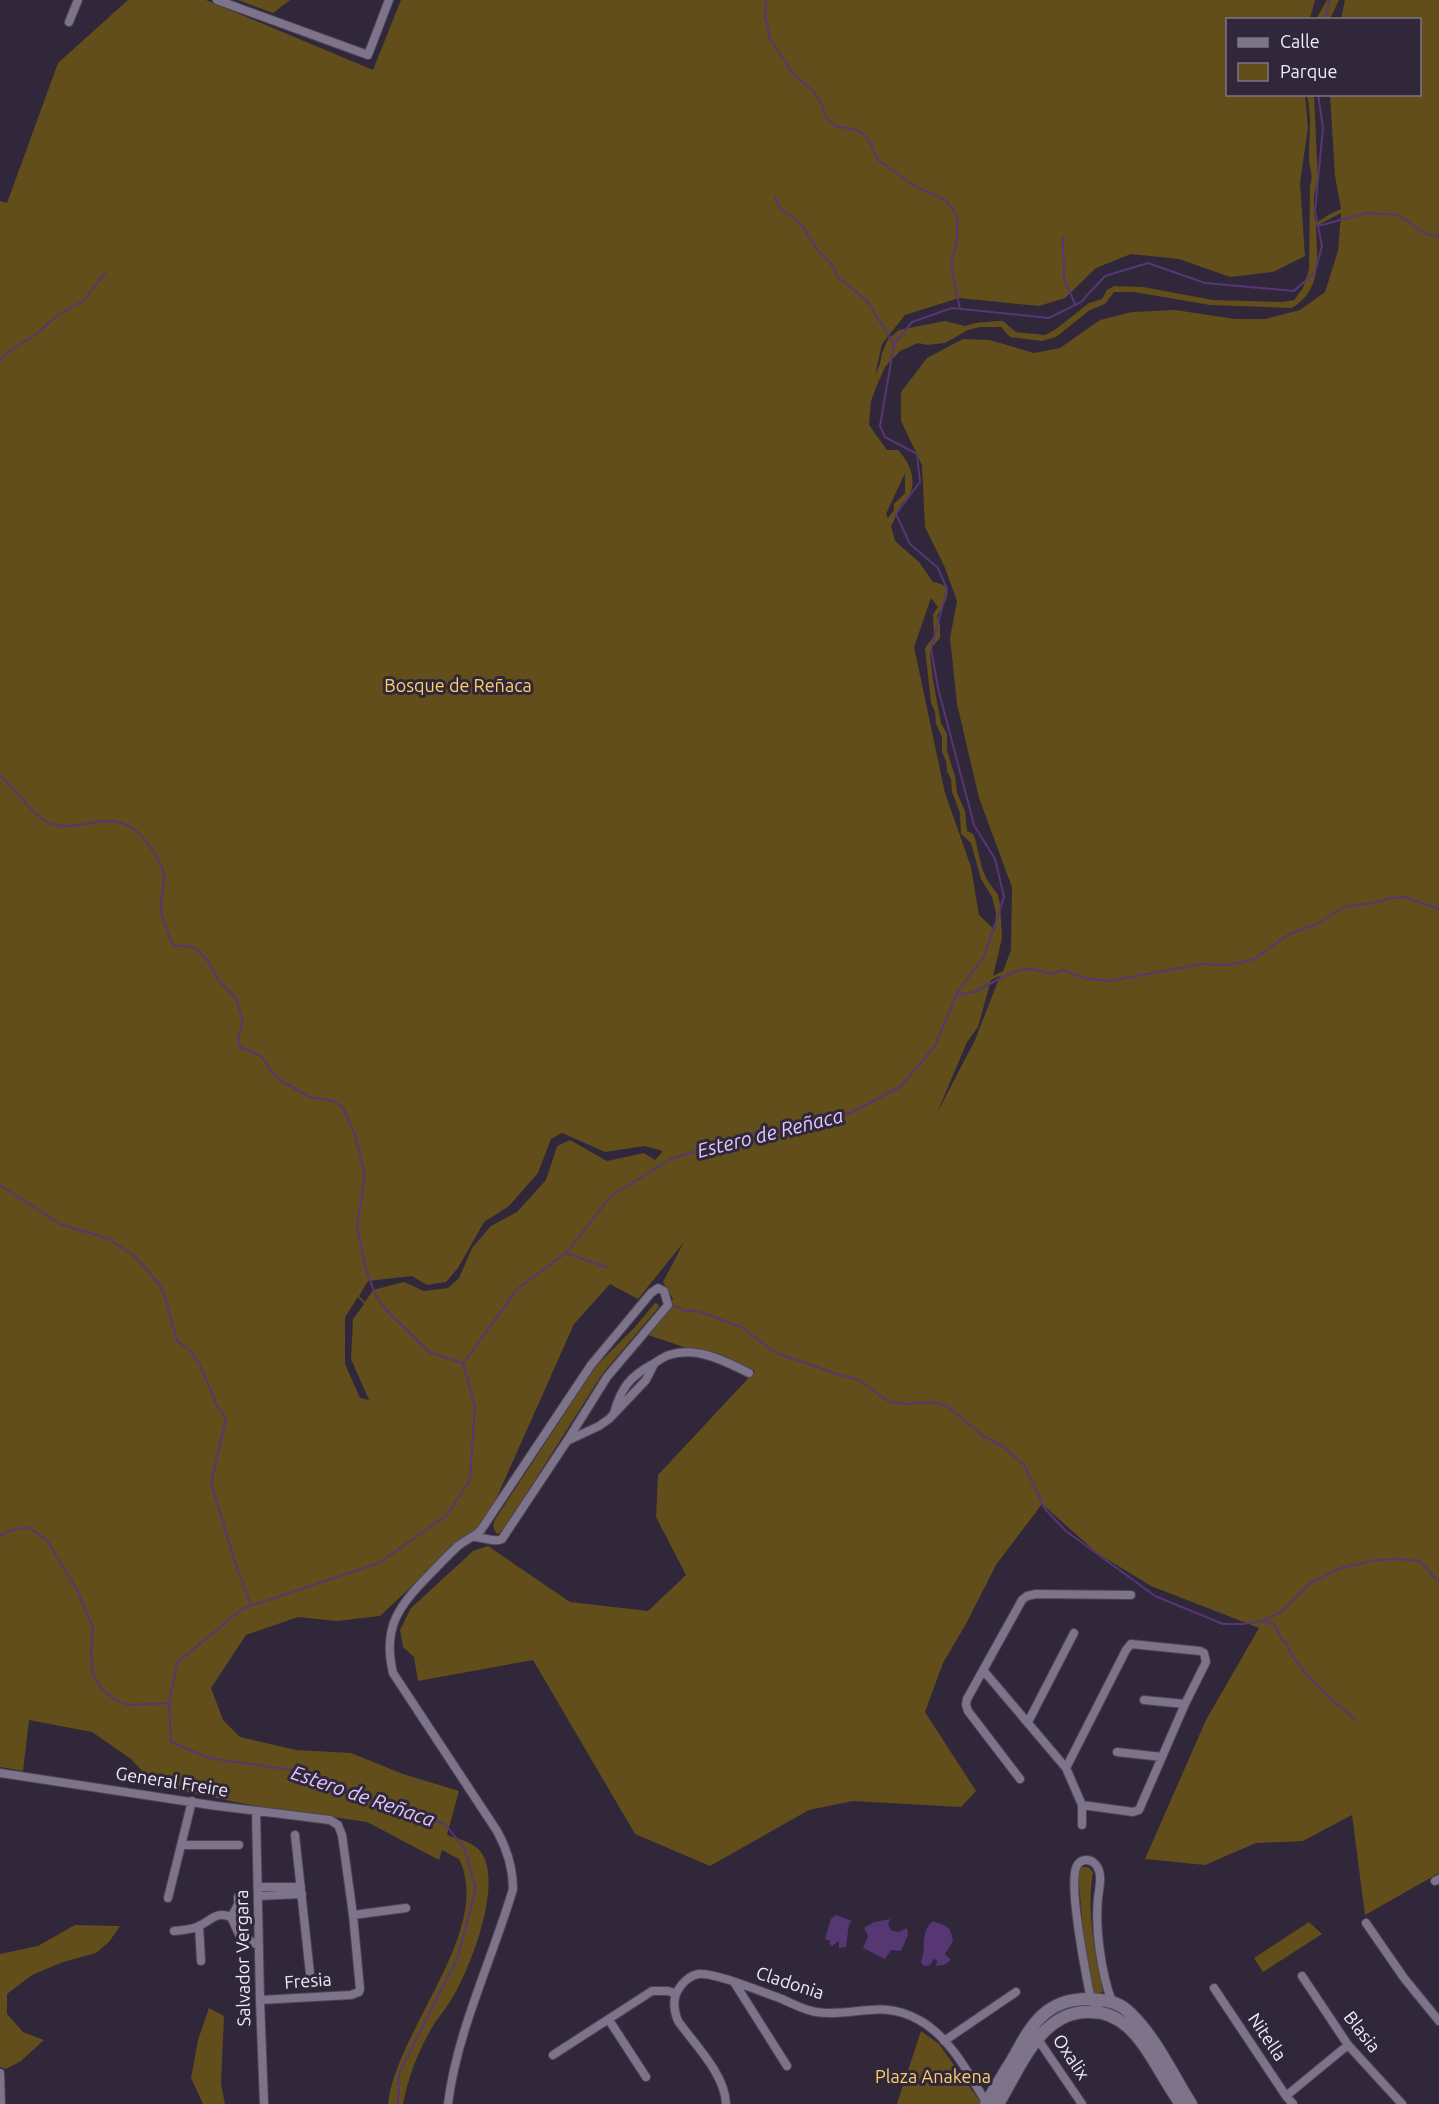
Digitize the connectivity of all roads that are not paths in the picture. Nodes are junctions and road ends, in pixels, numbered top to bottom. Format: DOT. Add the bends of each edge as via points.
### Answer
graph roads {
  1 [pos="78,0"];
  2 [pos="218,0"];
  3 [pos="389,0"];
  4 [pos="69,22"];
  5 [pos="749,1373"];
  6 [pos="584,1411"];
  7 [pos="592,1430"];
  8 [pos="567,1441"];
  9 [pos="488,1521"];
  10 [pos="474,1537"];
  11 [pos="495,1541"];
  12 [pos="1131,1595"];
  13 [pos="1074,1633"];
  14 [pos="983,1670"];
  15 [pos="1144,1700"];
  16 [pos="1185,1704"];
  17 [pos="1028,1722"];
  18 [pos="1117,1752"];
  19 [pos="1162,1757"];
  20 [pos="1066,1768"];
  21 [pos="0,1773"];
  22 [pos="1020,1779"];
  23 [pos="192,1801"];
  24 [pos="1082,1805"];
  25 [pos="256,1812"];
  26 [pos="1082,1825"];
  27 [pos="295,1834"];
  28 [pos="182,1845"];
  29 [pos="239,1845"];
  30 [pos="301,1891"];
  31 [pos="258,1892"];
  32 [pos="238,1897"];
  33 [pos="168,1898"];
  34 [pos="406,1908"];
  35 [pos="353,1915"];
  36 [pos="231,1917"];
  37 [pos="1366,1923"];
  38 [pos="199,1926"];
  39 [pos="174,1931"];
  40 [pos="259,1946"];
  41 [pos="201,1961"];
  42 [pos="1085,1969"];
  43 [pos="1103,1970"];
  44 [pos="1302,1976"];
  45 [pos="734,1982"];
  46 [pos="311,1983"];
  47 [pos="1214,1988"];
  48 [pos="1016,1992"];
  49 [pos="676,1994"];
  50 [pos="260,2000"];
  51 [pos="1091,2000"];
  52 [pos="1112,2002"];
  53 [pos="1102,2013"];
  54 [pos="609,2019"];
  55 [pos="1439,2021"];
  56 [pos="1034,2033"];
  57 [pos="944,2041"];
  58 [pos="1348,2045"];
  59 [pos="553,2055"];
  60 [pos="787,2066"];
  61 [pos="0,2073"];
  62 [pos="646,2077"];
  63 [pos="1286,2096"];
  64 [pos="1,2104"];
  65 [pos="264,2104"];
  66 [pos="448,2104"];
  67 [pos="726,2104"];
  68 [pos="990,2104"];
  69 [pos="1082,2104"];
  70 [pos="1181,2104"];
  71 [pos="1191,2104"];
  72 [pos="1293,2104"];
  73 [pos="1402,2104"];
  1 -- 4 [label="street"];
  2 -- 3 [label="street" via="368,55"];
  5 -- 7 [label="street" via="699,1353 673,1354 654,1364 646,1380 604,1423"];
  6 -- 7 [label="street"];
  6 -- 8 [label="street"];
  6 -- 9 [label="street" via="607,1377 668,1305 664,1291 658,1288 651,1293 591,1365"];
  7 -- 8 [label="street"];
  8 -- 11 [label="street" via="502,1539"];
  9 -- 10 [label="street"];
  9 -- 11 [label="street"];
  10 -- 11 [label="street"];
  10 -- 66 [label="street" via="460,1544 406,1599 391,1629 393,1673 497,1831 512,1871 513,1889 461,2044"];
  12 -- 14 [label="street" via="1027,1596"];
  13 -- 17 [label="street"];
  14 -- 17 [label="street"];
  14 -- 22 [label="street" via="966,1708"];
  15 -- 16 [label="street"];
  16 -- 19 [label="street"];
  16 -- 20 [label="street" via="1206,1662 1204,1653 1131,1644"];
  17 -- 20 [label="street"];
  18 -- 19 [label="street"];
  19 -- 24 [label="street" via="1139,1810"];
  20 -- 24 [label="street"];
  21 -- 23 [label="street, General Freire"];
  23 -- 25 [label="street, General Freire"];
  23 -- 28 [label="street"];
  24 -- 26 [label="street"];
  25 -- 31 [label="street, Salvador Vergara"];
  25 -- 35 [label="street, General Freire" via="338,1825"];
  27 -- 30 [label="street"];
  28 -- 29 [label="street"];
  28 -- 33 [label="street"];
  30 -- 31 [label="street"];
  30 -- 46 [label="street"];
  31 -- 40 [label="street, Salvador Vergara"];
  32 -- 36 [label="street"];
  34 -- 35 [label="street"];
  35 -- 50 [label="street, Fresia" via="359,1992"];
  36 -- 38 [label="street" via="220,1914"];
  36 -- 40 [label="street" via="239,1934"];
  37 -- 55 [label="street"];
  38 -- 39 [label="street"];
  38 -- 41 [label="street"];
  40 -- 50 [label="street, Salvador Vergara"];
  42 -- 43 [label="street" via="1093,1973"];
  42 -- 43 [label="street" via="1075,1876 1078,1864 1086,1860 1097,1866 1100,1879 1097,1914"];
  42 -- 51 [label="street"];
  43 -- 52 [label="street"];
  44 -- 58 [label="street, Blasia"];
  45 -- 49 [label="street, Cladonia" via="700,1974 686,1981"];
  45 -- 57 [label="street, Cladonia" via="813,2011 898,2011 925,2023"];
  45 -- 60 [label="street"];
  47 -- 63 [label="street, Nitella"];
  48 -- 57 [label="street"];
  49 -- 54 [label="street" via="652,1991"];
  49 -- 67 [label="street" via="676,2016 720,2078"];
  50 -- 65 [label="street, Salvador Vergara"];
  51 -- 52 [label="street"];
  51 -- 53 [label="street"];
  51 -- 56 [label="street" via="1059,2004 1041,2016"];
  52 -- 71 [label="street" via="1129,2012 1149,2036"];
  53 -- 56 [label="street" via="1066,2015"];
  53 -- 70 [label="street" via="1134,2033"];
  54 -- 59 [label="street"];
  54 -- 62 [label="street"];
  56 -- 68 [label="street"];
  56 -- 69 [label="street, Oxalix"];
  57 -- 68 [label="street, Cladonia"];
  58 -- 63 [label="street"];
  58 -- 73 [label="street, Blasia"];
  61 -- 64 [label="street"];
  63 -- 72 [label="street, Nitella"];
}
